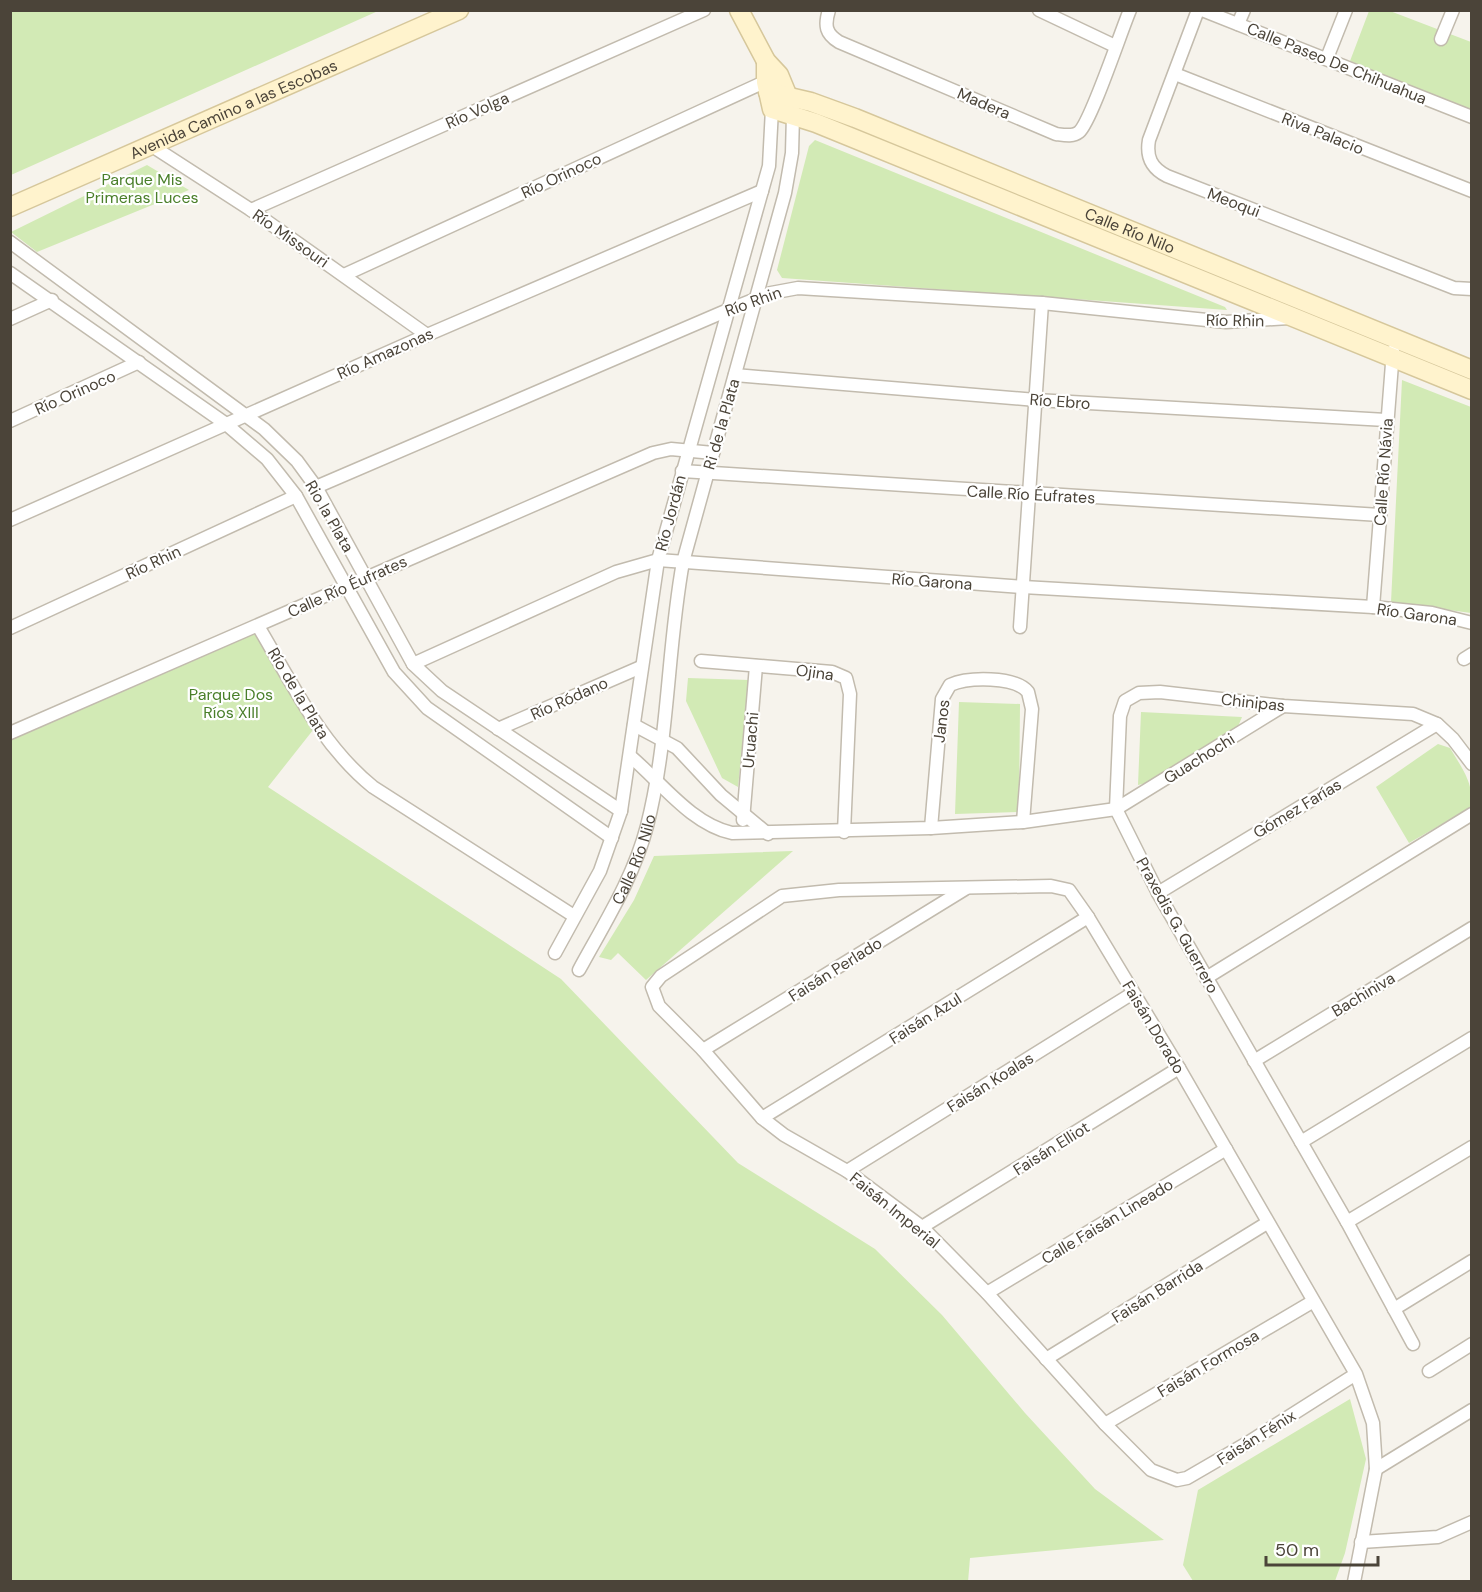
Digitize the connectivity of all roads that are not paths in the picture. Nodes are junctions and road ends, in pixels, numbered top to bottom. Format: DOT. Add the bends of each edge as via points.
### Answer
graph roads {
  1 [pos="459,10"];
  2 [pos="704,10"];
  3 [pos="739,10"];
  4 [pos="829,10"];
  5 [pos="1039,10"];
  6 [pos="1130,10"];
  7 [pos="1200,10"];
  8 [pos="1244,10"];
  9 [pos="1346,10"];
  10 [pos="1454,10"];
  11 [pos="1238,24"];
  12 [pos="1441,39"];
  13 [pos="1115,46"];
  14 [pos="1327,58"];
  15 [pos="1175,74"];
  16 [pos="771,90"];
  17 [pos="789,95"];
  18 [pos="793,115"];
  19 [pos="1472,117"];
  20 [pos="152,146"];
  21 [pos="762,191"];
  22 [pos="1472,191"];
  23 [pos="10,207"];
  24 [pos="251,210"];
  25 [pos="10,242"];
  26 [pos="10,273"];
  27 [pos="344,274"];
  28 [pos="1472,289"];
  29 [pos="758,297"];
  30 [pos="52,300"];
  31 [pos="1042,303"];
  32 [pos="728,310"];
  33 [pos="1296,318"];
  34 [pos="10,319"];
  35 [pos="427,335"];
  36 [pos="1394,338"];
  37 [pos="1392,357"];
  38 [pos="139,362"];
  39 [pos="1472,370"];
  40 [pos="735,375"];
  41 [pos="1472,390"];
  42 [pos="1036,400"];
  43 [pos="247,415"];
  44 [pos="1386,420"];
  45 [pos="10,421"];
  46 [pos="226,424"];
  47 [pos="687,450"];
  48 [pos="713,453"];
  49 [pos="682,471"];
  50 [pos="707,474"];
  51 [pos="316,487"];
  52 [pos="1029,494"];
  53 [pos="296,496"];
  54 [pos="1380,515"];
  55 [pos="10,520"];
  56 [pos="658,560"];
  57 [pos="683,562"];
  58 [pos="364,578"];
  59 [pos="346,586"];
  60 [pos="1023,587"];
  61 [pos="1373,607"];
  62 [pos="1472,623"];
  63 [pos="258,626"];
  64 [pos="1020,627"];
  65 [pos="10,628"];
  66 [pos="701,661"];
  67 [pos="413,664"];
  68 [pos="756,666"];
  69 [pos="640,667"];
  70 [pos="1283,706"];
  71 [pos="1437,724"];
  72 [pos="634,725"];
  73 [pos="498,729"];
  74 [pos="10,733"];
  75 [pos="661,737"];
  76 [pos="630,756"];
  77 [pos="1472,764"];
  78 [pos="656,778"];
  79 [pos="1116,810"];
  80 [pos="621,811"];
  81 [pos="743,814"];
  82 [pos="1472,814"];
  83 [pos="1023,822"];
  84 [pos="931,828"];
  85 [pos="844,832"];
  86 [pos="743,834"];
  87 [pos="768,834"];
  88 [pos="612,838"];
  89 [pos="966,888"];
  90 [pos="1158,893"];
  91 [pos="574,916"];
  92 [pos="1088,917"];
  93 [pos="1472,928"];
  94 [pos="555,953"];
  95 [pos="579,970"];
  96 [pos="1206,978"];
  97 [pos="652,993"];
  98 [pos="1133,993"];
  99 [pos="1472,1038"];
  100 [pos="703,1050"];
  101 [pos="1254,1061"];
  102 [pos="1179,1068"];
  103 [pos="762,1118"];
  104 [pos="1300,1142"];
  105 [pos="1472,1147"];
  106 [pos="1226,1149"];
  107 [pos="847,1171"];
  108 [pos="1347,1222"];
  109 [pos="1267,1223"];
  110 [pos="922,1227"];
  111 [pos="1472,1261"];
  112 [pos="987,1293"];
  113 [pos="1312,1302"];
  114 [pos="1394,1309"];
  115 [pos="1413,1344"];
  116 [pos="1472,1344"];
  117 [pos="1046,1359"];
  118 [pos="1429,1371"];
  119 [pos="1356,1374"];
  120 [pos="1472,1410"];
  121 [pos="1105,1424"];
  122 [pos="1376,1469"];
  123 [pos="1151,1470"];
  124 [pos="1472,1522"];
  125 [pos="1361,1542"];
  126 [pos="1353,1581"];
  1 -- 20 [label="street, Avenida Camino a las Escobas"];
  2 -- 24 [label="street, Río Volga"];
  3 -- 16 [label="street" via="766,61"];
  4 -- 13 [label="street, Madera" via="828,33 839,42 1063,135 1078,133 1084,127"];
  5 -- 13 [label="street"];
  6 -- 13 [label="street, Madera"];
  7 -- 11 [label="street, Calle Paseo De Chihuahua"];
  7 -- 15 [label="street, Meoqui"];
  8 -- 11 [label="street"];
  9 -- 14 [label="street"];
  10 -- 12 [label="street"];
  11 -- 14 [label="street, Calle Paseo De Chihuahua"];
  14 -- 19 [label="street, Calle Paseo De Chihuahua"];
  15 -- 22 [label="street, Riva Palacio"];
  15 -- 28 [label="street, Meoqui" via="1148,147 1149,160 1160,172 1454,288"];
  16 -- 17 [label="street, Calle Río Nilo"];
  16 -- 18 [label="street, Calle Río Nilo"];
  16 -- 21 [label="street, Río Jordán" via="772,148"];
  16 -- 27 [label="street, Río Orinoco"];
  17 -- 18 [label="street"];
  17 -- 36 [label="street, Calle Río Nilo" via="855,118"];
  18 -- 29 [label="street, Ri de la Plata" via="788,177"];
  18 -- 33 [label="street, Calle Río Nilo"];
  20 -- 23 [label="street, Avenida Camino a las Escobas"];
  20 -- 24 [label="street, Río Missouri"];
  21 -- 32 [label="street, Río Jordán"];
  21 -- 35 [label="street, Río Amazonas"];
  24 -- 27 [label="street, Río Missouri"];
  25 -- 43 [label="street, Rio la Plata"];
  26 -- 30 [label="street, Rio la Plata"];
  27 -- 35 [label="street, Río Missouri"];
  29 -- 31 [label="street, Río Rhin" via="798,288"];
  29 -- 32 [label="street, Río Rhin"];
  29 -- 40 [label="street, Ri de la Plata"];
  30 -- 34 [label="street"];
  30 -- 38 [label="street, Rio la Plata"];
  31 -- 33 [label="street, Río Rhin" via="1226,322"];
  31 -- 42 [label="street"];
  32 -- 47 [label="street, Río Jordán"];
  32 -- 51 [label="street, Río Rhin"];
  33 -- 37 [label="street, Calle Río Nilo"];
  35 -- 43 [label="street, Río Amazonas"];
  36 -- 37 [label="street, Calle Río Návia"];
  36 -- 39 [label="street, Calle Río Nilo"];
  37 -- 41 [label="street, Calle Río Nilo"];
  37 -- 44 [label="street, Calle Río Návia"];
  38 -- 45 [label="street, Río Orinoco"];
  38 -- 46 [label="street, Rio la Plata"];
  40 -- 42 [label="street, Río Ebro"];
  40 -- 48 [label="street, Ri de la Plata"];
  42 -- 44 [label="street, Río Ebro"];
  42 -- 52 [label="street"];
  43 -- 46 [label="street, Río Amazonas"];
  43 -- 51 [label="street, Rio la Plata" via="282,445"];
  44 -- 54 [label="street, Calle Río Návia"];
  46 -- 53 [label="street, Rio la Plata" via="267,459"];
  46 -- 55 [label="street, Río Amazonas"];
  47 -- 48 [label="street, Calle Río Éufrates"];
  47 -- 49 [label="street, Río Jordán"];
  47 -- 58 [label="street, Calle Río Éufrates" via="653,453"];
  48 -- 50 [label="street, Ri de la Plata"];
  49 -- 50 [label="street, Calle Río Éufrates"];
  49 -- 56 [label="street, Río Jordán"];
  50 -- 52 [label="street, Calle Río Éufrates"];
  50 -- 57 [label="street, Ri de la Plata"];
  51 -- 58 [label="street, Rio la Plata"];
  52 -- 54 [label="street, Calle Río Éufrates"];
  52 -- 60 [label="street"];
  53 -- 59 [label="street, Rio la Plata"];
  53 -- 65 [label="street, Río Rhin"];
  54 -- 61 [label="street, Calle Río Návia"];
  56 -- 57 [label="street, Río Garona"];
  56 -- 67 [label="street, Río Garona" via="616,572"];
  56 -- 69 [label="street, Río Jordán"];
  57 -- 60 [label="street, Río Garona"];
  57 -- 75 [label="street, Ri de la Plata"];
  58 -- 59 [label="street, Calle Río Éufrates"];
  58 -- 67 [label="street, Rio la Plata"];
  59 -- 63 [label="street, Calle Río Éufrates"];
  59 -- 88 [label="street, Rio la Plata" via="408,690"];
  60 -- 61 [label="street, Río Garona"];
  60 -- 64 [label="street"];
  61 -- 62 [label="street, Río Garona" via="1432,613"];
  63 -- 74 [label="street, Calle Río Éufrates"];
  63 -- 91 [label="street, Río de la Plata" via="316,725 342,759 373,787"];
  66 -- 68 [label="street, Ojina"];
  67 -- 73 [label="street, Rio la Plata" via="442,691"];
  68 -- 81 [label="street, Uruachi"];
  68 -- 85 [label="street, Ojina" via="832,672 846,678 850,694"];
  69 -- 72 [label="street, Río Jordán"];
  69 -- 73 [label="street, Río Ródano"];
  70 -- 71 [label="street, Chinipas" via="1387,710 1424,717"];
  70 -- 79 [label="street, Guachochi"];
  70 -- 79 [label="street, Chinipas" via="1160,692 1131,696 1120,716"];
  71 -- 77 [label="street, Chinipas"];
  71 -- 90 [label="street, Gómez Farías"];
  72 -- 75 [label="street"];
  72 -- 76 [label="street, Río Jordán"];
  73 -- 80 [label="street, Rio la Plata"];
  75 -- 78 [label="street, Calle Río Nilo"];
  75 -- 81 [label="street" via="691,760"];
  76 -- 78 [label="street"];
  76 -- 80 [label="street, Río Jordán"];
  78 -- 86 [label="street" via="710,825"];
  78 -- 95 [label="street, Calle Río Nilo" via="635,862"];
  79 -- 83 [label="street"];
  79 -- 90 [label="street, Praxedis G. Guerrero"];
  80 -- 88 [label="street, Río Jordán"];
  81 -- 86 [label="street, Uruachi"];
  81 -- 87 [label="street"];
  82 -- 96 [label="street"];
  83 -- 84 [label="street"];
  83 -- 84 [label="street, Janos" via="1032,709 1028,692 1017,683 970,680 950,685 942,699"];
  84 -- 85 [label="street"];
  85 -- 87 [label="street"];
  86 -- 87 [label="street"];
  88 -- 91 [label="street, Río Jordán" via="600,871"];
  89 -- 92 [label="street, Faisán Dorado" via="1061,887 1076,897"];
  89 -- 97 [label="street, Faisán Dorado" via="839,890 782,896 661,976"];
  89 -- 100 [label="street, Faisán Perlado"];
  90 -- 96 [label="street, Praxedis G. Guerrero"];
  91 -- 94 [label="street, Río Jordán"];
  92 -- 98 [label="street, Faisán Dorado"];
  92 -- 103 [label="street, Faisán Azul"];
  93 -- 101 [label="street, Bachiniva"];
  96 -- 101 [label="street, Praxedis G. Guerrero"];
  97 -- 100 [label="street, Faisán Imperial" via="659,1006"];
  98 -- 102 [label="street, Faisán Dorado"];
  98 -- 107 [label="street, Faisán Koalas"];
  99 -- 104 [label="street"];
  100 -- 103 [label="street, Faisán Imperial"];
  101 -- 104 [label="street, Praxedis G. Guerrero"];
  102 -- 106 [label="street, Faisán Dorado"];
  102 -- 110 [label="street, Faisán Elliot"];
  103 -- 107 [label="street, Faisán Imperial"];
  104 -- 108 [label="street, Praxedis G. Guerrero"];
  105 -- 108 [label="street"];
  106 -- 109 [label="street, Faisán Dorado"];
  106 -- 112 [label="street, Calle Faisán Lineado"];
  107 -- 110 [label="street, Faisán Imperial"];
  108 -- 114 [label="street, Praxedis G. Guerrero"];
  109 -- 113 [label="street, Faisán Dorado"];
  109 -- 117 [label="street, Faisán Barrida"];
  110 -- 112 [label="street, Faisán Imperial"];
  111 -- 114 [label="street"];
  112 -- 117 [label="street, Faisán Imperial"];
  113 -- 119 [label="street, Faisán Dorado"];
  113 -- 121 [label="street, Faisán Formosa"];
  114 -- 115 [label="street, Praxedis G. Guerrero"];
  116 -- 118 [label="street"];
  117 -- 121 [label="street, Faisán Imperial"];
  119 -- 122 [label="street, Faisán Dorado" via="1373,1423"];
  119 -- 123 [label="street, Faisán Fénix" via="1187,1478 1177,1480"];
  120 -- 122 [label="street"];
  121 -- 123 [label="street, Faisán Imperial"];
  122 -- 125 [label="street, Faisán Dorado"];
  124 -- 125 [label="street" via="1438,1536"];
  125 -- 126 [label="street, Faisán Dorado"];
}
